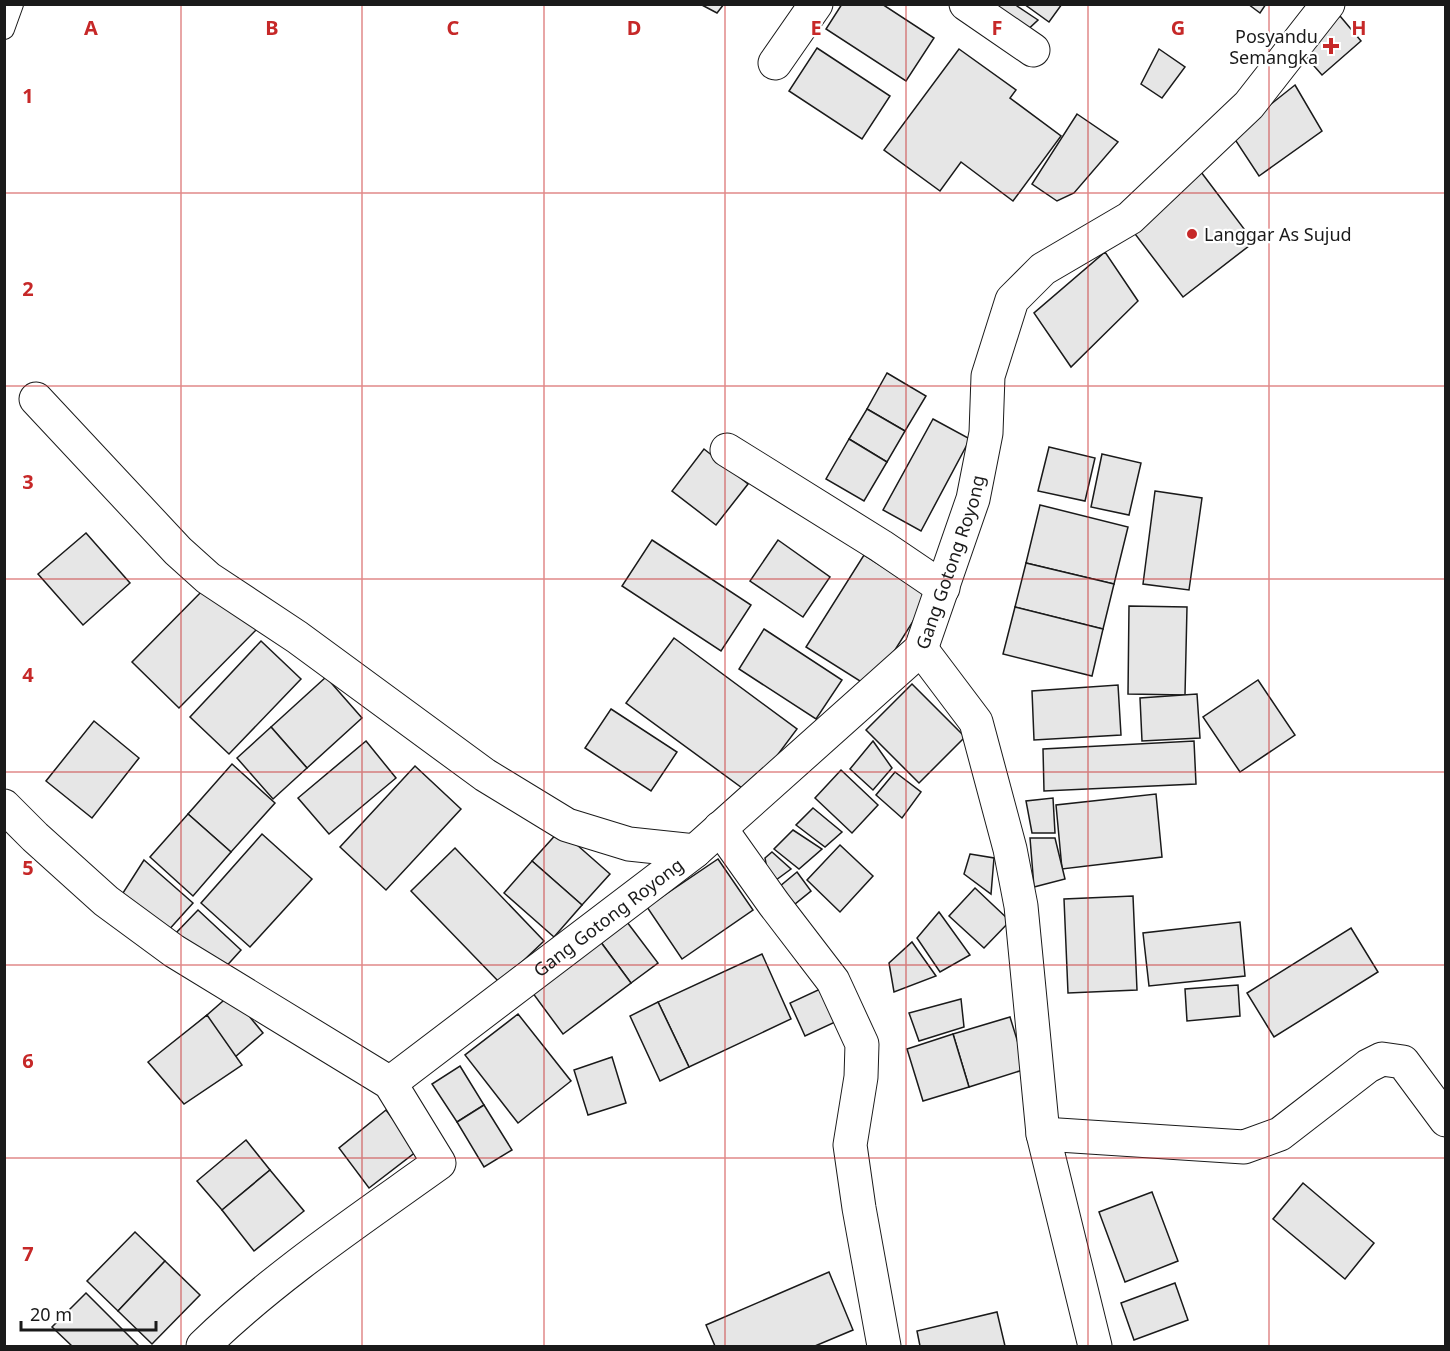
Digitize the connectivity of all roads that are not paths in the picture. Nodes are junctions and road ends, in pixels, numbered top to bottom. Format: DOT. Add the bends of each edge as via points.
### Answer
graph roads {
  1 [pos="13,4"];
  2 [pos="816,4"];
  3 [pos="966,4"];
  4 [pos="1328,4"];
  5 [pos="4,29"];
  6 [pos="1033,51"];
  7 [pos="775,63"];
  8 [pos="36,399"];
  9 [pos="727,450"];
  10 [pos="943,588"];
  11 [pos="921,649"];
  12 [pos="4,806"];
  13 [pos="720,828"];
  14 [pos="695,851"];
  15 [pos="390,1083"];
  16 [pos="1446,1120"];
  17 [pos="1043,1134"];
  18 [pos="202,1347"];
  19 [pos="884,1347"];
  20 [pos="1095,1347"];
  1 -- 5 [label="lane"];
  2 -- 7 [label="street"];
  3 -- 6 [label="street"];
  4 -- 10 [label="street, Gang Gotong Royong" via="1249,105 1130,218 1043,269 1012,300 988,376 986,433 974,499"];
  8 -- 14 [label="street" via="208,578 297,637 485,775 567,825 629,844"];
  9 -- 10 [label="street"];
  10 -- 11 [label="street, Gang Gotong Royong"];
  11 -- 13 [label="street, Gang Gotong Royong"];
  11 -- 17 [label="street" via="976,722 1010,849 1021,906"];
  12 -- 15 [label="street" via="106,901 174,951"];
  13 -- 14 [label="street, Gang Gotong Royong"];
  13 -- 19 [label="street" via="833,981 862,1044 850,1145"];
  14 -- 15 [label="street, Gang Gotong Royong"];
  15 -- 18 [label="street" via="439,1163 238,1312"];
  16 -- 17 [label="street" via="1403,1062 1382,1059 1280,1134 1244,1147"];
  17 -- 20 [label="street"];
}
